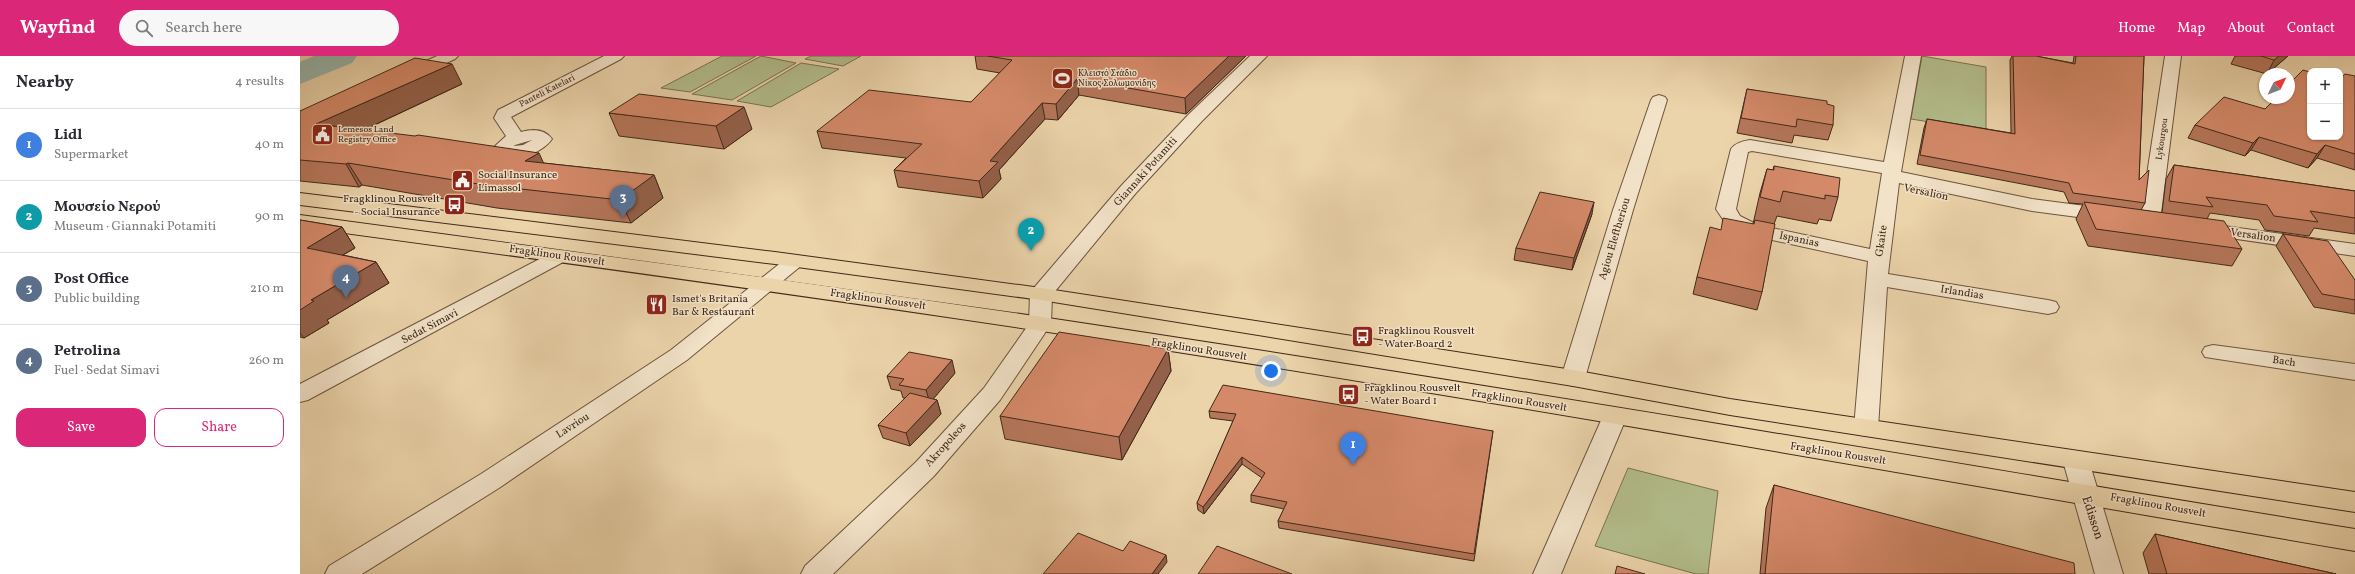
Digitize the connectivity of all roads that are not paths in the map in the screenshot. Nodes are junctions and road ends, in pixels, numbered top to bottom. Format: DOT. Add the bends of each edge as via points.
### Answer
graph roads {
  1 [pos="430,56"];
  2 [pos="450,56"];
  3 [pos="616,56"];
  4 [pos="1259,56"];
  5 [pos="1913,56"];
  6 [pos="2173,56"];
  7 [pos="1659,100"];
  8 [pos="516,138"];
  9 [pos="1750,144"];
  10 [pos="1891,177"];
  11 [pos="300,199"];
  12 [pos="300,221"];
  13 [pos="2144,221"];
  14 [pos="2186,226"];
  15 [pos="2354,250"];
  16 [pos="558,257"];
  17 [pos="1879,257"];
  18 [pos="795,261"];
  19 [pos="1877,279"];
  20 [pos="766,284"];
  21 [pos="1041,294"];
  22 [pos="2048,307"];
  23 [pos="1040,324"];
  24 [pos="2214,352"];
  25 [pos="2355,372"];
  26 [pos="1573,378"];
  27 [pos="300,394"];
  28 [pos="1615,416"];
  29 [pos="1866,428"];
  30 [pos="2076,461"];
  31 [pos="2084,493"];
  32 [pos="2355,502"];
  33 [pos="2355,540"];
  34 [pos="339,574"];
  35 [pos="815,574"];
  36 [pos="1547,574"];
  37 [pos="2109,574"];
  1 -- 2 [label="street" via="395,76"];
  3 -- 8 [label="street, Panteli Katelari" via="504,114 502,118"];
  4 -- 21 [label="street, Giannaki Potamiti" via="1195,118 1133,184"];
  5 -- 10 [label="street, Gkaite"];
  6 -- 13 [label="street, Lykourgou"];
  7 -- 26 [label="street, Agiou Eleftheriou"];
  9 -- 10 [label="street, Versalion"];
  9 -- 17 [label="street, Ispanias" via="1740,149 1726,209 1733,220 1752,230"];
  10 -- 13 [label="street, Versalion" via="2013,211 2032,205"];
  10 -- 17 [label="street, Gkaite"];
  11 -- 18 [label="main road"];
  12 -- 16 [label="main road, Fragklinou Rousvelt"];
  14 -- 15 [label="street, Versalion"];
  16 -- 20 [label="main road, Fragklinou Rousvelt"];
  16 -- 27 [label="street, Sedat Simavi"];
  17 -- 19 [label="street, Gkaite"];
  18 -- 20 [label="street, Lavriou"];
  18 -- 21 [label="main road"];
  19 -- 22 [label="street, Irlandias"];
  19 -- 29 [label="street, Gkaite"];
  20 -- 23 [label="main road, Fragklinou Rousvelt"];
  20 -- 34 [label="street, Lavriou" via="679,355 490,481"];
  21 -- 23 [label="street"];
  21 -- 26 [label="main road"];
  23 -- 28 [label="main road, Fragklinou Rousvelt"];
  23 -- 35 [label="street, Akropoleos" via="992,394 925,469"];
  24 -- 25 [label="street, Bach"];
  26 -- 29 [label="main road" via="1730,407"];
  28 -- 31 [label="main road, Fragklinou Rousvelt" via="1761,442"];
  28 -- 36 [label="street"];
  29 -- 30 [label="main road"];
  30 -- 31 [label="street, Edisson"];
  30 -- 32 [label="main road"];
  31 -- 33 [label="main road, Fragklinou Rousvelt"];
  31 -- 37 [label="street, Edisson"];
}
